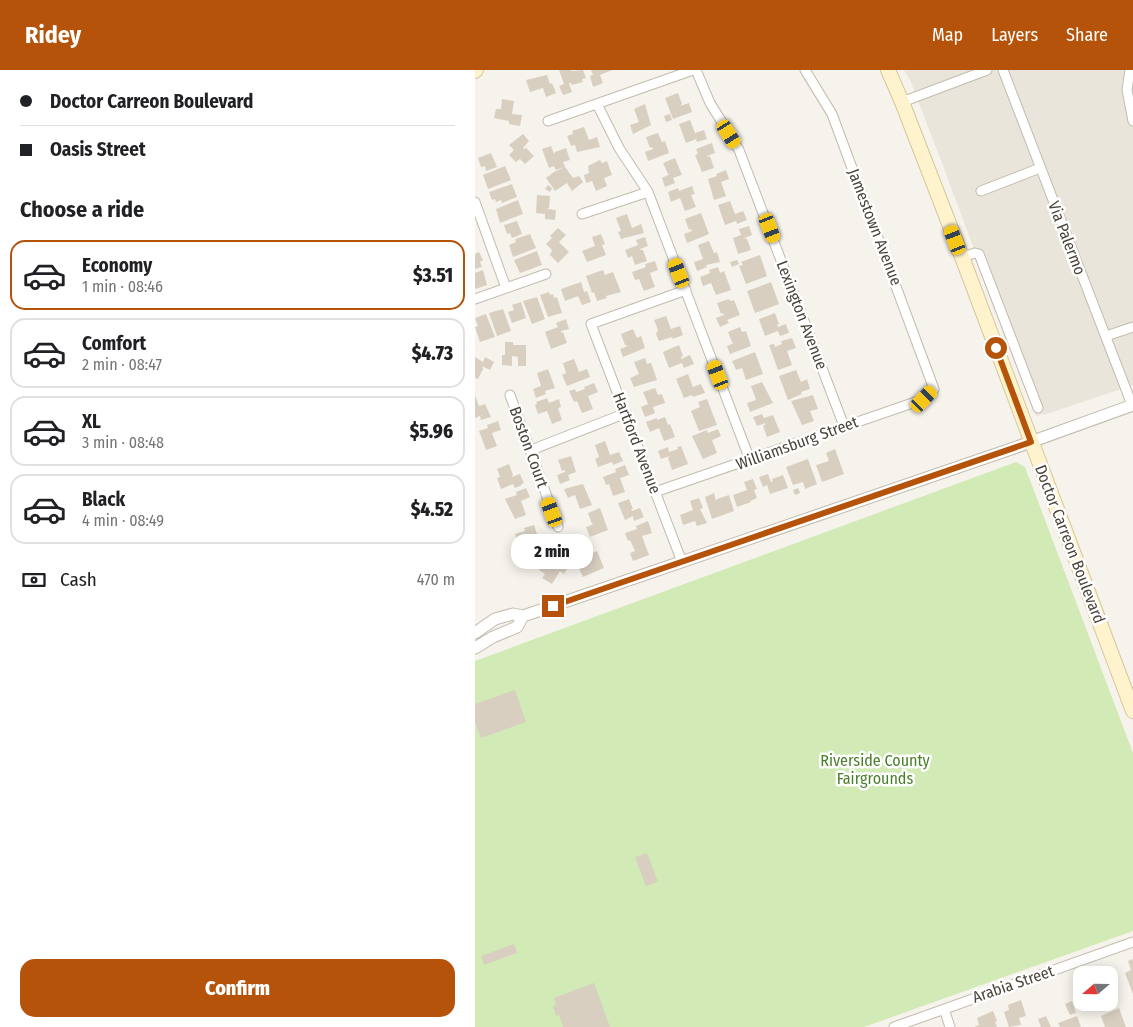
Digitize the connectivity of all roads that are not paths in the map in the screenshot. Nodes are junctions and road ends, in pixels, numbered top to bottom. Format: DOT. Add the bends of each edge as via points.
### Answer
graph roads {
  1 [pos="694,70"];
  2 [pos="805,70"];
  3 [pos="888,70"];
  4 [pos="987,70"];
  5 [pos="1003,70"];
  6 [pos="1130,70"];
  7 [pos="902,102"];
  8 [pos="597,104"];
  9 [pos="548,121"];
  10 [pos="1133,121"];
  11 [pos="1040,168"];
  12 [pos="981,190"];
  13 [pos="648,192"];
  14 [pos="475,202"];
  15 [pos="582,214"];
  16 [pos="962,257"];
  17 [pos="546,274"];
  18 [pos="506,288"];
  19 [pos="686,290"];
  20 [pos="475,299"];
  21 [pos="1133,327"];
  22 [pos="1106,336"];
  23 [pos="934,389"];
  24 [pos="510,394"];
  25 [pos="1133,405"];
  26 [pos="1038,408"];
  27 [pos="625,413"];
  28 [pos="844,426"];
  29 [pos="1031,442"];
  30 [pos="531,450"];
  31 [pos="750,460"];
  32 [pos="655,492"];
  33 [pos="558,527"];
  34 [pos="682,562"];
  35 [pos="523,616"];
  36 [pos="475,633"];
  37 [pos="475,648"];
  38 [pos="1133,711"];
  39 [pos="1133,942"];
  40 [pos="944,1009"];
  41 [pos="894,1027"];
  42 [pos="950,1027"];
  1 -- 8 [label="street"];
  1 -- 28 [label="street, Lexington Avenue" via="739,150"];
  2 -- 23 [label="street, Jamestown Avenue" via="832,114"];
  3 -- 7 [label="main road, Doctor Carreon Boulevard"];
  4 -- 7 [label="street"];
  5 -- 11 [label="street, Via Palermo"];
  6 -- 10 [label="street" via="1127,90"];
  7 -- 16 [label="main road, Doctor Carreon Boulevard"];
  8 -- 9 [label="street"];
  8 -- 13 [label="street" via="619,148"];
  11 -- 12 [label="street"];
  11 -- 22 [label="street, Via Palermo"];
  13 -- 15 [label="street"];
  13 -- 19 [label="street"];
  14 -- 18 [label="street"];
  16 -- 26 [label="street" via="979,254"];
  16 -- 29 [label="main road, Doctor Carreon Boulevard"];
  17 -- 18 [label="street"];
  18 -- 20 [label="street"];
  19 -- 27 [label="street, Hartford Avenue" via="591,324"];
  19 -- 31 [label="street"];
  21 -- 22 [label="street"];
  22 -- 25 [label="street, Via Palermo"];
  23 -- 28 [label="street, Williamsburg Street" via="924,399"];
  24 -- 30 [label="street, Boston Court"];
  25 -- 29 [label="street"];
  27 -- 30 [label="street"];
  27 -- 32 [label="street, Hartford Avenue"];
  28 -- 31 [label="street, Williamsburg Street"];
  29 -- 34 [label="street"];
  29 -- 38 [label="main road, Doctor Carreon Boulevard"];
  30 -- 33 [label="street, Boston Court"];
  31 -- 32 [label="street, Williamsburg Street"];
  32 -- 34 [label="street, Hartford Avenue"];
  34 -- 35 [label="street"];
  35 -- 36 [label="street" via="513,614 495,620"];
  35 -- 37 [label="street" via="517,627"];
  39 -- 40 [label="street, Arabia Street"];
  40 -- 41 [label="street, Arabia Street"];
  40 -- 42 [label="street"];
}
